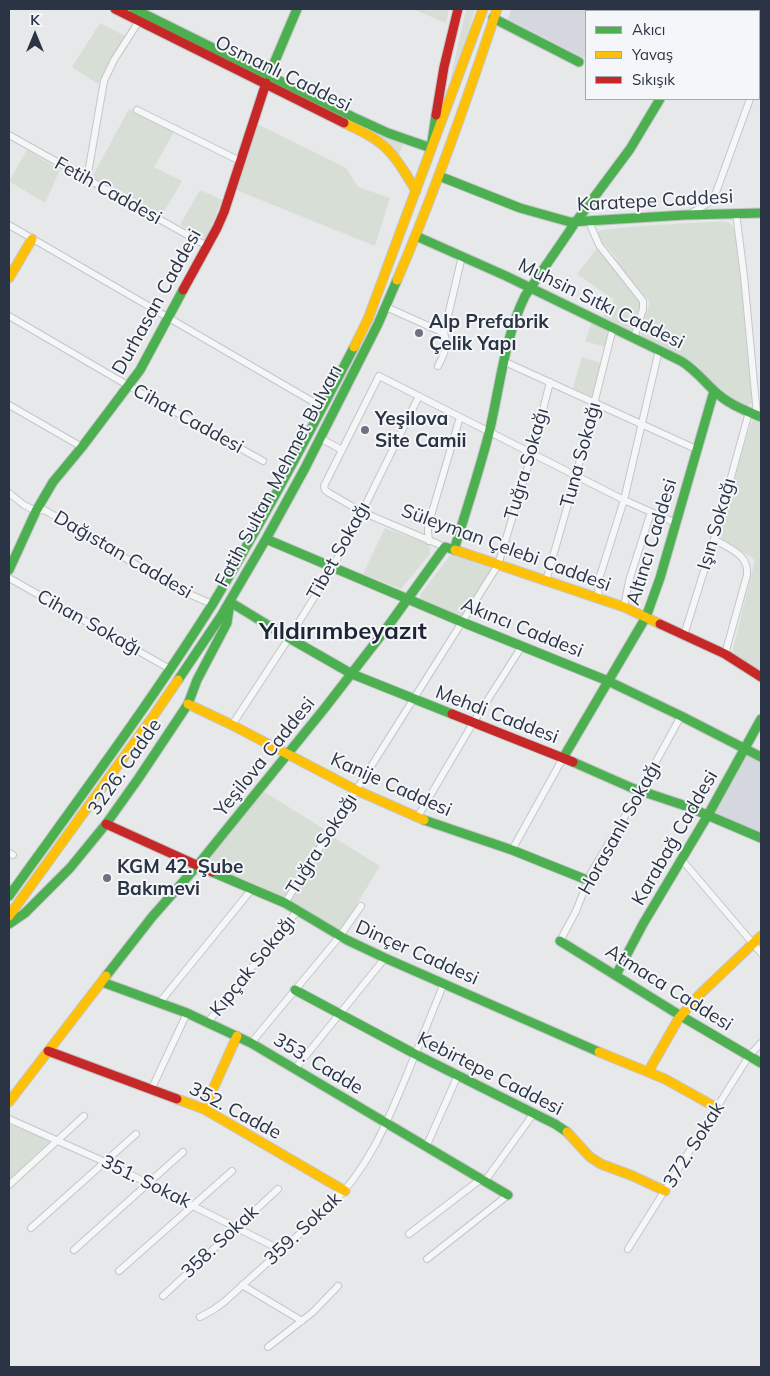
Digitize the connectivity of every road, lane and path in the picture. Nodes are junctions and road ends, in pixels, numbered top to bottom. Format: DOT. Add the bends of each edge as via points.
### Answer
graph roads {
  1 [pos="115,9"];
  2 [pos="134,9"];
  3 [pos="297,9"];
  4 [pos="458,9"];
  5 [pos="483,9"];
  6 [pos="497,9"];
  7 [pos="494,18"];
  8 [pos="139,21"];
  9 [pos="579,62"];
  10 [pos="268,79"];
  11 [pos="659,100"];
  12 [pos="750,100"];
  13 [pos="136,110"];
  14 [pos="9,135"];
  15 [pos="431,148"];
  16 [pos="240,161"];
  17 [pos="439,176"];
  18 [pos="87,179"];
  19 [pos="416,192"];
  20 [pos="736,213"];
  21 [pos="761,213"];
  22 [pos="685,215"];
  23 [pos="589,222"];
  24 [pos="575,223"];
  25 [pos="9,225"];
  26 [pos="416,236"];
  27 [pos="32,239"];
  28 [pos="207,246"];
  29 [pos="462,256"];
  30 [pos="9,278"];
  31 [pos="530,288"];
  32 [pos="386,307"];
  33 [pos="9,316"];
  34 [pos="168,318"];
  35 [pos="613,328"];
  36 [pos="444,333"];
  37 [pos="634,338"];
  38 [pos="659,350"];
  39 [pos="503,361"];
  40 [pos="438,366"];
  41 [pos="550,382"];
  42 [pos="129,386"];
  43 [pos="714,391"];
  44 [pos="419,396"];
  45 [pos="595,403"];
  46 [pos="9,405"];
  47 [pos="322,407"];
  48 [pos="756,415"];
  49 [pos="460,417"];
  50 [pos="642,424"];
  51 [pos="489,432"];
  52 [pos="320,438"];
  53 [pos="82,447"];
  54 [pos="696,449"];
  55 [pos="342,450"];
  56 [pos="532,453"];
  57 [pos="263,461"];
  58 [pos="576,476"];
  59 [pos="9,493"];
  60 [pos="624,500"];
  61 [pos="36,511"];
  62 [pos="362,512"];
  63 [pos="651,512"];
  64 [pos="676,523"];
  65 [pos="266,539"];
  66 [pos="714,539"];
  67 [pos="429,541"];
  68 [pos="450,549"];
  69 [pos="498,565"];
  70 [pos="333,567"];
  71 [pos="9,570"];
  72 [pos="9,578"];
  73 [pos="546,582"];
  74 [pos="410,599"];
  75 [pos="599,599"];
  76 [pos="230,602"];
  77 [pos="212,604"];
  78 [pos="624,607"];
  79 [pos="646,617"];
  80 [pos="462,622"];
  81 [pos="684,635"];
  82 [pos="289,638"];
  83 [pos="522,646"];
  84 [pos="725,654"];
  85 [pos="170,669"];
  86 [pos="352,674"];
  87 [pos="761,676"];
  88 [pos="608,681"];
  89 [pos="413,699"];
  90 [pos="188,704"];
  91 [pos="681,716"];
  92 [pos="761,718"];
  93 [pos="473,723"];
  94 [pos="232,725"];
  95 [pos="745,749"];
  96 [pos="288,755"];
  97 [pos="761,757"];
  98 [pos="563,758"];
  99 [pos="356,790"];
  100 [pos="640,791"];
  101 [pos="708,815"];
  102 [pos="417,818"];
  103 [pos="106,824"];
  104 [pos="761,838"];
  105 [pos="512,850"];
  106 [pos="682,860"];
  107 [pos="197,866"];
  108 [pos="588,880"];
  109 [pos="252,889"];
  110 [pos="9,896"];
  111 [pos="285,903"];
  112 [pos="361,906"];
  113 [pos="298,910"];
  114 [pos="9,916"];
  115 [pos="9,924"];
  116 [pos="340,936"];
  117 [pos="761,936"];
  118 [pos="560,941"];
  119 [pos="754,944"];
  120 [pos="761,952"];
  121 [pos="385,958"];
  122 [pos="616,975"];
  123 [pos="102,982"];
  124 [pos="444,983"];
  125 [pos="295,990"];
  126 [pos="160,1002"];
  127 [pos="188,1013"];
  128 [pos="340,1014"];
  129 [pos="681,1016"];
  130 [pos="208,1022"];
  131 [pos="237,1036"];
  132 [pos="761,1043"];
  133 [pos="252,1044"];
  134 [pos="48,1051"];
  135 [pos="415,1054"];
  136 [pos="749,1056"];
  137 [pos="761,1063"];
  138 [pos="295,1069"];
  139 [pos="648,1072"];
  140 [pos="458,1075"];
  141 [pos="152,1090"];
  142 [pos="9,1102"];
  143 [pos="717,1108"];
  144 [pos="204,1109"];
  145 [pos="534,1113"];
  146 [pos="84,1116"];
  147 [pos="9,1119"];
  148 [pos="387,1123"];
  149 [pos="136,1134"];
  150 [pos="57,1140"];
  151 [pos="426,1147"];
  152 [pos="183,1152"];
  153 [pos="105,1162"];
  154 [pos="232,1171"];
  155 [pos="483,1180"];
  156 [pos="148,1183"];
  157 [pos="9,1185"];
  158 [pos="278,1189"];
  159 [pos="345,1191"];
  160 [pos="665,1191"];
  161 [pos="508,1195"];
  162 [pos="193,1205"];
  163 [pos="237,1227"];
  164 [pos="31,1228"];
  165 [pos="409,1234"];
  166 [pos="628,1249"];
  167 [pos="74,1250"];
  168 [pos="280,1250"];
  169 [pos="427,1259"];
  170 [pos="119,1271"];
  171 [pos="242,1286"];
  172 [pos="338,1286"];
  173 [pos="163,1296"];
  174 [pos="200,1317"];
  175 [pos="302,1322"];
  176 [pos="268,1347"];
  1 -- 8 [label="main road, Osmanlı Caddesi"];
  2 -- 10 [label="main road, Osmanlı Caddesi"];
  3 -- 10 [label="main road, Durhasan Caddesi"];
  4 -- 15 [label="main road" via="444,67"];
  5 -- 15 [label="main road, Fatih Sultan Mehmet Bulvarı"];
  6 -- 7 [label="main road, Fatih Sultan Mehmet Bulvarı"];
  7 -- 9 [label="main road"];
  7 -- 17 [label="main road, Fatih Sultan Mehmet Bulvarı"];
  8 -- 10 [label="main road, Osmanlı Caddesi"];
  8 -- 18 [label="street" via="104,81"];
  10 -- 15 [label="main road, Osmanlı Caddesi" via="388,133"];
  10 -- 16 [label="main road, Durhasan Caddesi"];
  10 -- 19 [label="main road, Osmanlı Caddesi" via="378,142 396,160"];
  11 -- 24 [label="main road, Yeşilova Caddesi" via="630,149"];
  12 -- 22 [label="street" via="714,198"];
  13 -- 16 [label="street"];
  14 -- 18 [label="street, Fetih Caddesi"];
  15 -- 19 [label="main road, Fatih Sultan Mehmet Bulvarı"];
  16 -- 28 [label="main road, Durhasan Caddesi" via="224,212"];
  17 -- 24 [label="main road, Karatepe Caddesi" via="520,208"];
  17 -- 26 [label="main road, Fatih Sultan Mehmet Bulvarı"];
  18 -- 28 [label="street, Fetih Caddesi"];
  19 -- 47 [label="main road, Fatih Sultan Mehmet Bulvarı" via="368,319"];
  20 -- 21 [label="main road, Karatepe Caddesi"];
  20 -- 22 [label="main road, Karatepe Caddesi"];
  20 -- 48 [label="street"];
  22 -- 23 [label="main road, Karatepe Caddesi"];
  23 -- 24 [label="main road, Karatepe Caddesi"];
  23 -- 37 [label="street" via="599,245 643,301"];
  24 -- 31 [label="main road, Yeşilova Caddesi"];
  25 -- 27 [label="street"];
  26 -- 29 [label="main road, Muhsin Sıtkı Caddesi"];
  26 -- 32 [label="main road, Fatih Sultan Mehmet Bulvarı"];
  27 -- 30 [label="main road"];
  27 -- 34 [label="street"];
  28 -- 34 [label="main road, Durhasan Caddesi"];
  29 -- 31 [label="main road, Muhsin Sıtkı Caddesi"];
  29 -- 36 [label="street"];
  31 -- 35 [label="main road, Muhsin Sıtkı Caddesi"];
  31 -- 39 [label="main road, Yeşilova Caddesi" via="518,308"];
  32 -- 36 [label="street"];
  32 -- 52 [label="main road, Fatih Sultan Mehmet Bulvarı"];
  33 -- 42 [label="street, Cihat Caddesi"];
  34 -- 42 [label="main road, Durhasan Caddesi"];
  34 -- 47 [label="street"];
  35 -- 37 [label="main road, Muhsin Sıtkı Caddesi"];
  35 -- 45 [label="street, Tuna Sokağı"];
  36 -- 40 [label="street" via="446,347"];
  37 -- 38 [label="main road, Muhsin Sıtkı Caddesi"];
  38 -- 43 [label="main road, Muhsin Sıtkı Caddesi" via="698,372"];
  38 -- 50 [label="street"];
  39 -- 41 [label="street"];
  39 -- 51 [label="main road, Yeşilova Caddesi"];
  41 -- 45 [label="street"];
  41 -- 56 [label="street, Tuğra Sokağı"];
  42 -- 53 [label="main road, Durhasan Caddesi"];
  42 -- 57 [label="street, Cihat Caddesi"];
  43 -- 48 [label="main road, Muhsin Sıtkı Caddesi"];
  43 -- 54 [label="main road, Altıncı Caddesi"];
  44 -- 49 [label="street"];
  44 -- 55 [label="street" via="379,376"];
  44 -- 62 [label="street, Tibet Sokağı"];
  45 -- 50 [label="street"];
  45 -- 58 [label="street, Tuna Sokağı"];
  46 -- 53 [label="street"];
  47 -- 77 [label="main road, Fatih Sultan Mehmet Bulvarı"];
  48 -- 66 [label="street, Işın Sokağı"];
  49 -- 51 [label="street"];
  49 -- 67 [label="street" via="428,526"];
  50 -- 54 [label="street"];
  50 -- 60 [label="street"];
  51 -- 56 [label="street"];
  51 -- 68 [label="main road, Yeşilova Caddesi"];
  52 -- 55 [label="street"];
  52 -- 65 [label="main road, Fatih Sultan Mehmet Bulvarı"];
  53 -- 61 [label="main road, Durhasan Caddesi" via="53,482"];
  54 -- 64 [label="main road, Altıncı Caddesi"];
  55 -- 62 [label="street, Süleyman Çelebi Caddesi" via="325,490"];
  56 -- 58 [label="street"];
  56 -- 69 [label="street, Tuğra Sokağı"];
  58 -- 60 [label="street"];
  58 -- 73 [label="street, Tuna Sokağı"];
  59 -- 61 [label="street, Dağıstan Caddesi"];
  60 -- 63 [label="street"];
  60 -- 75 [label="street" via="599,579"];
  61 -- 71 [label="main road, Durhasan Caddesi"];
  61 -- 77 [label="street, Dağıstan Caddesi" via="48,511 173,586"];
  62 -- 67 [label="street, Süleyman Çelebi Caddesi"];
  62 -- 70 [label="street, Tibet Sokağı"];
  63 -- 64 [label="street"];
  63 -- 78 [label="street"];
  64 -- 79 [label="main road, Altıncı Caddesi"];
  65 -- 70 [label="main road, Akıncı Caddesi"];
  65 -- 76 [label="main road, Fatih Sultan Mehmet Bulvarı"];
  66 -- 81 [label="street, Işın Sokağı"];
  66 -- 84 [label="street" via="743,557 747,568"];
  67 -- 68 [label="street, Süleyman Çelebi Caddesi"];
  68 -- 69 [label="main road, Süleyman Çelebi Caddesi"];
  68 -- 74 [label="main road, Yeşilova Caddesi"];
  69 -- 73 [label="main road, Süleyman Çelebi Caddesi"];
  69 -- 80 [label="street, Tuğra Sokağı"];
  70 -- 74 [label="main road, Akıncı Caddesi"];
  70 -- 82 [label="street, Tibet Sokağı"];
  72 -- 85 [label="street, Cihan Sokağı"];
  73 -- 75 [label="main road, Süleyman Çelebi Caddesi"];
  74 -- 80 [label="main road, Akıncı Caddesi"];
  74 -- 86 [label="main road, Yeşilova Caddesi"];
  75 -- 78 [label="main road, Süleyman Çelebi Caddesi"];
  76 -- 82 [label="main road, Mehdi Caddesi"];
  76 -- 90 [label="main road, 3226. Cadde" via="223,631"];
  76 -- 114 [label="main road, Fatih Sultan Mehmet Bulvarı" via="152,718"];
  77 -- 85 [label="main road, Fatih Sultan Mehmet Bulvarı"];
  78 -- 79 [label="main road, Süleyman Çelebi Caddesi"];
  79 -- 81 [label="main road, Süleyman Çelebi Caddesi"];
  79 -- 88 [label="main road, Altıncı Caddesi"];
  80 -- 83 [label="main road, Akıncı Caddesi"];
  80 -- 89 [label="street, Tuğra Sokağı"];
  81 -- 84 [label="main road, Süleyman Çelebi Caddesi"];
  82 -- 86 [label="main road, Mehdi Caddesi"];
  82 -- 94 [label="street, Tibet Sokağı"];
  83 -- 88 [label="main road, Akıncı Caddesi"];
  83 -- 93 [label="street"];
  84 -- 87 [label="main road, Süleyman Çelebi Caddesi"];
  85 -- 110 [label="main road, Fatih Sultan Mehmet Bulvarı"];
  86 -- 89 [label="main road, Mehdi Caddesi"];
  86 -- 96 [label="main road, Yeşilova Caddesi"];
  88 -- 91 [label="main road, Akıncı Caddesi"];
  88 -- 98 [label="main road, Altıncı Caddesi"];
  89 -- 93 [label="main road, Mehdi Caddesi"];
  89 -- 99 [label="street, Tuğra Sokağı"];
  90 -- 94 [label="main road, Kanije Caddesi"];
  90 -- 103 [label="main road, 3226. Cadde"];
  91 -- 95 [label="main road, Akıncı Caddesi"];
  91 -- 100 [label="street, Horasanlı Sokağı"];
  92 -- 95 [label="main road, Karabağ Caddesi"];
  93 -- 98 [label="main road, Mehdi Caddesi"];
  93 -- 102 [label="street"];
  94 -- 96 [label="main road, Kanije Caddesi"];
  95 -- 97 [label="main road, Akıncı Caddesi"];
  95 -- 101 [label="main road, Karabağ Caddesi"];
  96 -- 99 [label="main road, Kanije Caddesi"];
  96 -- 107 [label="main road, Yeşilova Caddesi"];
  98 -- 100 [label="main road, Mehdi Caddesi"];
  98 -- 105 [label="street, Altıncı Caddesi"];
  99 -- 102 [label="main road, Kanije Caddesi"];
  99 -- 111 [label="street, Tuğra Sokağı"];
  100 -- 101 [label="main road, Mehdi Caddesi"];
  100 -- 108 [label="street, Horasanlı Sokağı"];
  101 -- 104 [label="main road, Mehdi Caddesi"];
  101 -- 106 [label="main road, Karabağ Caddesi"];
  102 -- 105 [label="main road, Kanije Caddesi"];
  103 -- 107 [label="main road, Dinçer Caddesi"];
  103 -- 115 [label="main road, 3226. Cadde" via="70,868 37,902"];
  105 -- 108 [label="main road, Kanije Caddesi"];
  106 -- 119 [label="street"];
  106 -- 122 [label="main road, Karabağ Caddesi"];
  107 -- 109 [label="main road, Dinçer Caddesi"];
  107 -- 123 [label="main road, Yeşilova Caddesi"];
  108 -- 118 [label="street, Horasanlı Sokağı"];
  109 -- 111 [label="main road, Dinçer Caddesi"];
  109 -- 126 [label="street"];
  111 -- 113 [label="main road, Dinçer Caddesi"];
  112 -- 116 [label="street"];
  113 -- 116 [label="main road, Dinçer Caddesi"];
  113 -- 130 [label="street, Kıpçak Sokağı"];
  116 -- 121 [label="main road, Dinçer Caddesi"];
  116 -- 125 [label="street"];
  117 -- 119 [label="main road"];
  118 -- 122 [label="main road, Atmaca Caddesi"];
  119 -- 120 [label="street"];
  119 -- 129 [label="main road"];
  121 -- 124 [label="main road, Dinçer Caddesi"];
  121 -- 128 [label="street"];
  122 -- 129 [label="main road, Atmaca Caddesi"];
  123 -- 126 [label="main road, 353. Cadde"];
  123 -- 134 [label="main road, Yeşilova Caddesi"];
  124 -- 135 [label="street, 359. Sokak"];
  124 -- 139 [label="main road, Dinçer Caddesi"];
  125 -- 128 [label="main road, Kebirtepe Caddesi"];
  125 -- 133 [label="street"];
  126 -- 127 [label="main road, 353. Cadde"];
  127 -- 130 [label="main road, 353. Cadde"];
  127 -- 141 [label="street"];
  128 -- 135 [label="main road, Kebirtepe Caddesi"];
  128 -- 138 [label="street"];
  129 -- 136 [label="main road, Atmaca Caddesi"];
  129 -- 139 [label="main road"];
  130 -- 131 [label="main road, 353. Cadde"];
  131 -- 133 [label="main road, 353. Cadde"];
  131 -- 144 [label="main road"];
  132 -- 136 [label="street, 372. Sokak"];
  133 -- 138 [label="main road, 353. Cadde"];
  134 -- 141 [label="main road, 352. Cadde"];
  134 -- 142 [label="main road, Yeşilova Caddesi"];
  135 -- 140 [label="main road, Kebirtepe Caddesi"];
  135 -- 148 [label="street, 359. Sokak"];
  136 -- 137 [label="main road, Atmaca Caddesi"];
  136 -- 143 [label="street, 372. Sokak"];
  138 -- 148 [label="main road, 353. Cadde"];
  139 -- 143 [label="main road, Dinçer Caddesi"];
  140 -- 145 [label="main road, Kebirtepe Caddesi"];
  140 -- 151 [label="street"];
  141 -- 144 [label="main road, 352. Cadde"];
  143 -- 160 [label="street, 372. Sokak"];
  144 -- 159 [label="main road, 352. Cadde"];
  145 -- 155 [label="street"];
  145 -- 160 [label="main road, Kebirtepe Caddesi" via="563,1129 601,1164"];
  146 -- 150 [label="street"];
  147 -- 150 [label="street, 351. Sokak"];
  148 -- 151 [label="main road, 353. Cadde"];
  148 -- 159 [label="street, 359. Sokak"];
  149 -- 153 [label="street"];
  150 -- 153 [label="street, 351. Sokak"];
  150 -- 157 [label="street"];
  151 -- 155 [label="main road, 353. Cadde"];
  152 -- 156 [label="street"];
  153 -- 156 [label="street, 351. Sokak"];
  153 -- 164 [label="street"];
  154 -- 162 [label="street"];
  155 -- 161 [label="main road, 353. Cadde"];
  155 -- 165 [label="street"];
  156 -- 162 [label="street, 351. Sokak"];
  156 -- 167 [label="street"];
  158 -- 163 [label="street, 358. Sokak"];
  159 -- 168 [label="street, 359. Sokak"];
  160 -- 166 [label="street, 372. Sokak"];
  161 -- 169 [label="street"];
  162 -- 163 [label="street, 351. Sokak"];
  162 -- 170 [label="street"];
  163 -- 168 [label="street, 351. Sokak"];
  163 -- 173 [label="street, 358. Sokak"];
  168 -- 171 [label="street, 359. Sokak"];
  171 -- 174 [label="street, 359. Sokak"];
  171 -- 175 [label="street"];
  172 -- 175 [label="street"];
  175 -- 176 [label="street"];
}
